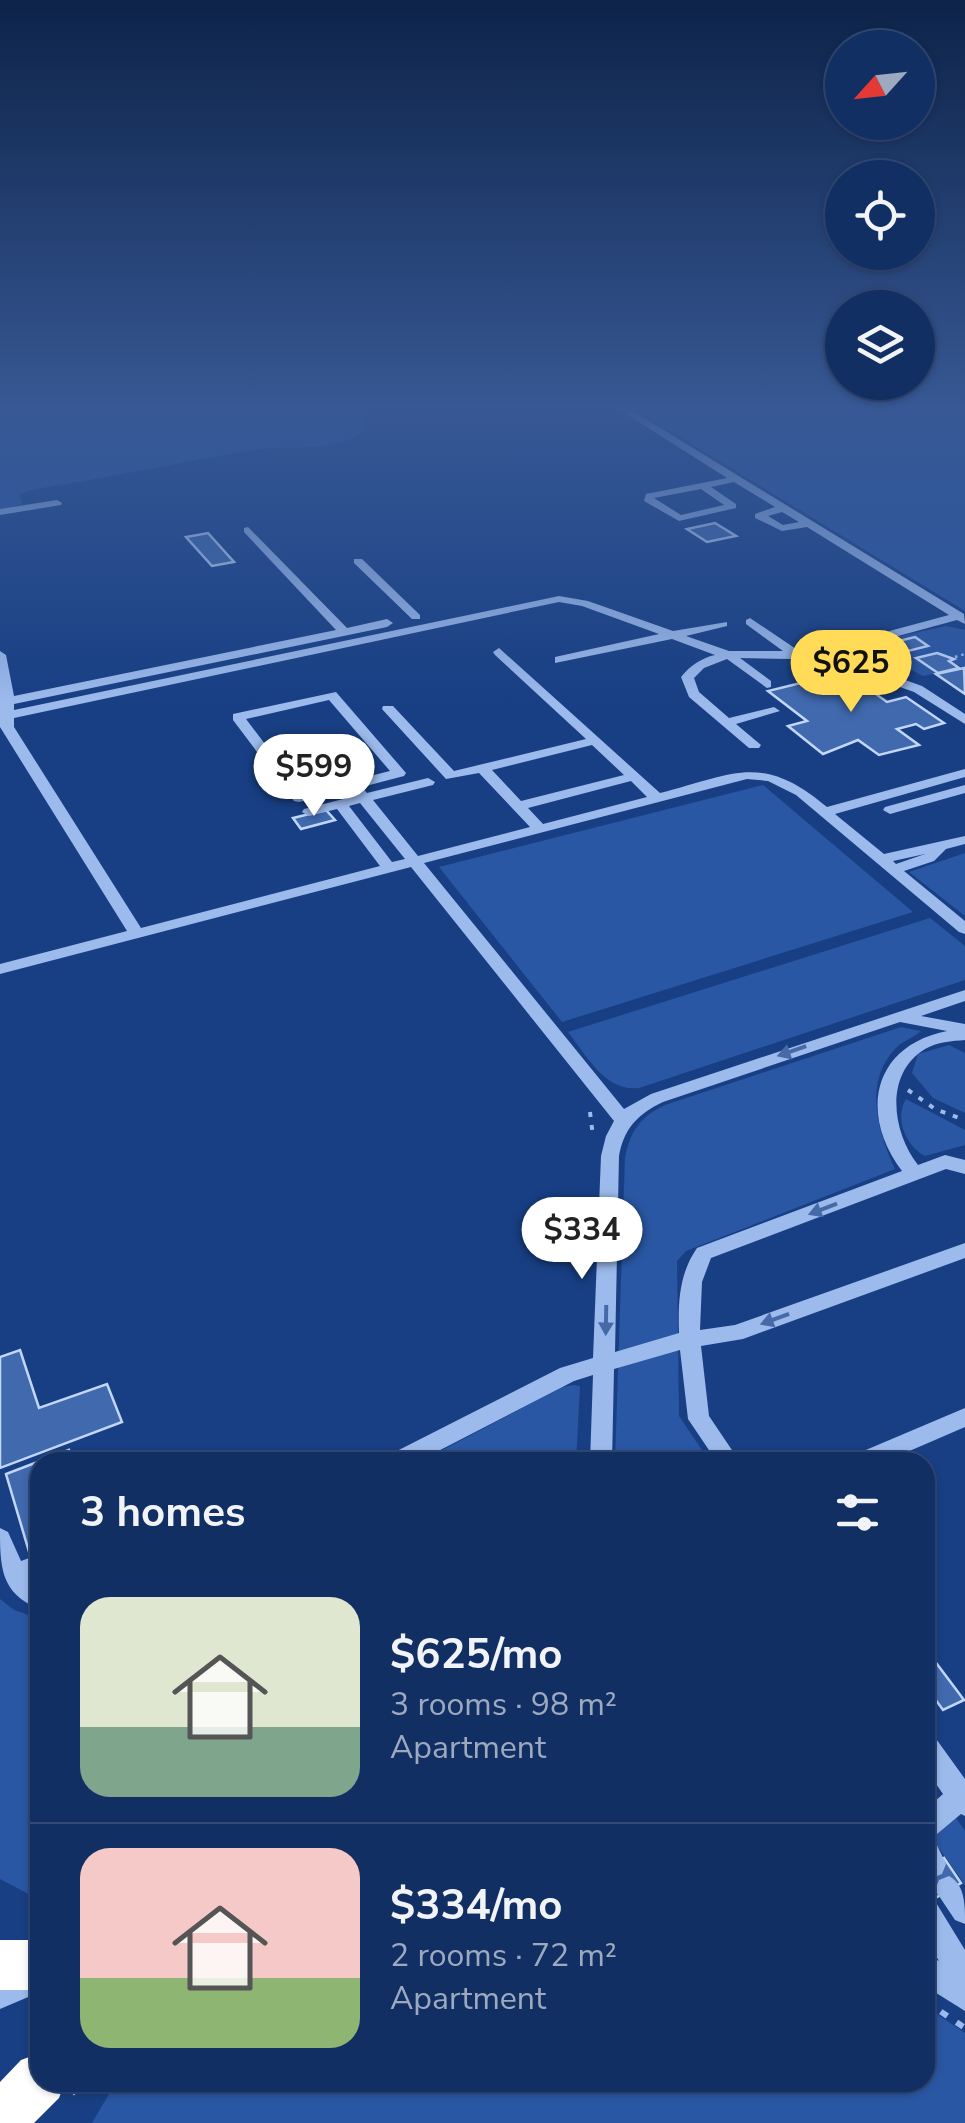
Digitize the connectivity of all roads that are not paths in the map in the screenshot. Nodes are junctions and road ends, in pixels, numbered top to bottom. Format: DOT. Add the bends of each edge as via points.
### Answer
graph roads {
  1 [pos="50,504"];
  2 [pos="657,504"];
  3 [pos="729,504"];
  4 [pos="775,504"];
  5 [pos="782,508"];
  6 [pos="0,512"];
  7 [pos="808,524"];
  8 [pos="248,530"];
  9 [pos="358,561"];
  10 [pos="544,591"];
  11 [pos="416,617"];
  12 [pos="962,618"];
  13 [pos="750,622"];
  14 [pos="723,624"];
  15 [pos="344,632"];
  16 [pos="672,636"];
  17 [pos="830,648"];
  18 [pos="499,652"];
  19 [pos="0,655"];
  20 [pos="796,655"];
  21 [pos="730,656"];
  22 [pos="560,660"];
  23 [pos="768,684"];
  24 [pos="4,709"];
  25 [pos="388,709"];
  26 [pos="774,710"];
  27 [pos="965,720"];
  28 [pos="727,722"];
  29 [pos="594,740"];
  30 [pos="754,745"];
  31 [pos="482,769"];
  32 [pos="965,773"];
  33 [pos="634,776"];
  34 [pos="428,782"];
  35 [pos="965,789"];
  36 [pos="358,792"];
  37 [pos="657,798"];
  38 [pos="340,804"];
  39 [pos="518,806"];
  40 [pos="890,810"];
  41 [pos="309,812"];
  42 [pos="826,812"];
  43 [pos="540,828"];
  44 [pos="965,840"];
  45 [pos="415,861"];
  46 [pos="888,864"];
  47 [pos="390,868"];
  48 [pos="965,928"];
  49 [pos="137,934"];
  50 [pos="0,970"];
  51 [pos="965,995"];
  52 [pos="884,1019"];
  53 [pos="965,1032"];
  54 [pos="622,1120"];
  55 [pos="965,1167"];
  56 [pos="914,1174"];
  57 [pos="965,1250"];
  58 [pos="701,1339"];
  59 [pos="605,1364"];
  60 [pos="965,1417"];
  61 [pos="417,1452"];
  62 [pos="601,1452"];
  63 [pos="722,1452"];
  64 [pos="885,1452"];
  65 [pos="0,1540"];
  66 [pos="30,1569"];
  67 [pos="15,1575"];
  68 [pos="30,1594"];
  69 [pos="935,1760"];
  70 [pos="963,1799"];
  71 [pos="935,1820"];
  72 [pos="935,1928"];
  73 [pos="0,1965"];
  74 [pos="30,1966"];
  75 [pos="935,1976"];
  76 [pos="965,1977"];
  77 [pos="30,1982"];
  78 [pos="0,1994"];
  79 [pos="965,1996"];
  80 [pos="30,2066"];
  81 [pos="0,2084"];
  82 [pos="30,2089"];
  83 [pos="0,2120"];
  1 -- 6 [label="street"];
  2 -- 3 [label="street" via="679,518"];
  4 -- 5 [label="street"];
  5 -- 7 [label="street"];
  5 -- 7 [label="street" via="759,516 782,528"];
  7 -- 12 [label="street"];
  8 -- 15 [label="street"];
  9 -- 11 [label="street"];
  10 -- 11 [label="street"];
  11 -- 15 [label="street"];
  12 -- 17 [label="street"];
  13 -- 20 [label="street"];
  14 -- 16 [label="street"];
  15 -- 24 [label="street"];
  16 -- 21 [label="street"];
  16 -- 22 [label="street"];
  16 -- 24 [label="street" via="559,600"];
  17 -- 20 [label="street"];
  17 -- 27 [label="street" via="862,669 918,688"];
  18 -- 29 [label="street"];
  19 -- 24 [label="street"];
  20 -- 21 [label="street"];
  21 -- 23 [label="street"];
  21 -- 28 [label="street" via="687,676 693,694"];
  24 -- 49 [label="street" via="7,727"];
  25 -- 31 [label="street" via="449,776"];
  26 -- 28 [label="street"];
  28 -- 30 [label="street"];
  29 -- 31 [label="street"];
  29 -- 33 [label="street"];
  31 -- 39 [label="street"];
  32 -- 42 [label="street"];
  33 -- 37 [label="street"];
  33 -- 39 [label="street"];
  34 -- 36 [label="street"];
  35 -- 40 [label="street"];
  36 -- 36 [label="street" via="298,797 238,716 332,696 398,772"];
  36 -- 38 [label="street"];
  36 -- 45 [label="street"];
  37 -- 42 [label="street" via="759,776 789,784"];
  37 -- 43 [label="street"];
  38 -- 41 [label="street"];
  38 -- 47 [label="street"];
  39 -- 43 [label="street"];
  42 -- 46 [label="street"];
  43 -- 45 [label="street"];
  44 -- 46 [label="street" via="929,858"];
  45 -- 47 [label="street"];
  45 -- 54 [label="street"];
  46 -- 48 [label="street"];
  47 -- 49 [label="street"];
  49 -- 50 [label="street"];
  51 -- 52 [label="street"];
  52 -- 53 [label="street" via="933,1020"];
  52 -- 54 [label="street, one-way" via="657,1098"];
  53 -- 56 [label="street" via="919,1045 887,1094 896,1146"];
  54 -- 59 [label="street, one-way" via="610,1156"];
  55 -- 56 [label="street" via="951,1161"];
  56 -- 58 [label="street, one-way" via="704,1253 691,1270"];
  57 -- 58 [label="street, one-way" via="760,1325"];
  58 -- 59 [label="street"];
  58 -- 63 [label="street" via="699,1419"];
  59 -- 61 [label="street" via="556,1379"];
  59 -- 62 [label="street"];
  60 -- 64 [label="street"];
  65 -- 67 [label="street"];
  66 -- 67 [label="street"];
  67 -- 68 [label="street"];
  69 -- 70 [label="street"];
  70 -- 71 [label="street"];
  72 -- 76 [label="street"];
  73 -- 74 [label="highway"];
  75 -- 79 [label="street"];
  77 -- 78 [label="street"];
  80 -- 81 [label="street"];
  82 -- 83 [label="highway"];
}
